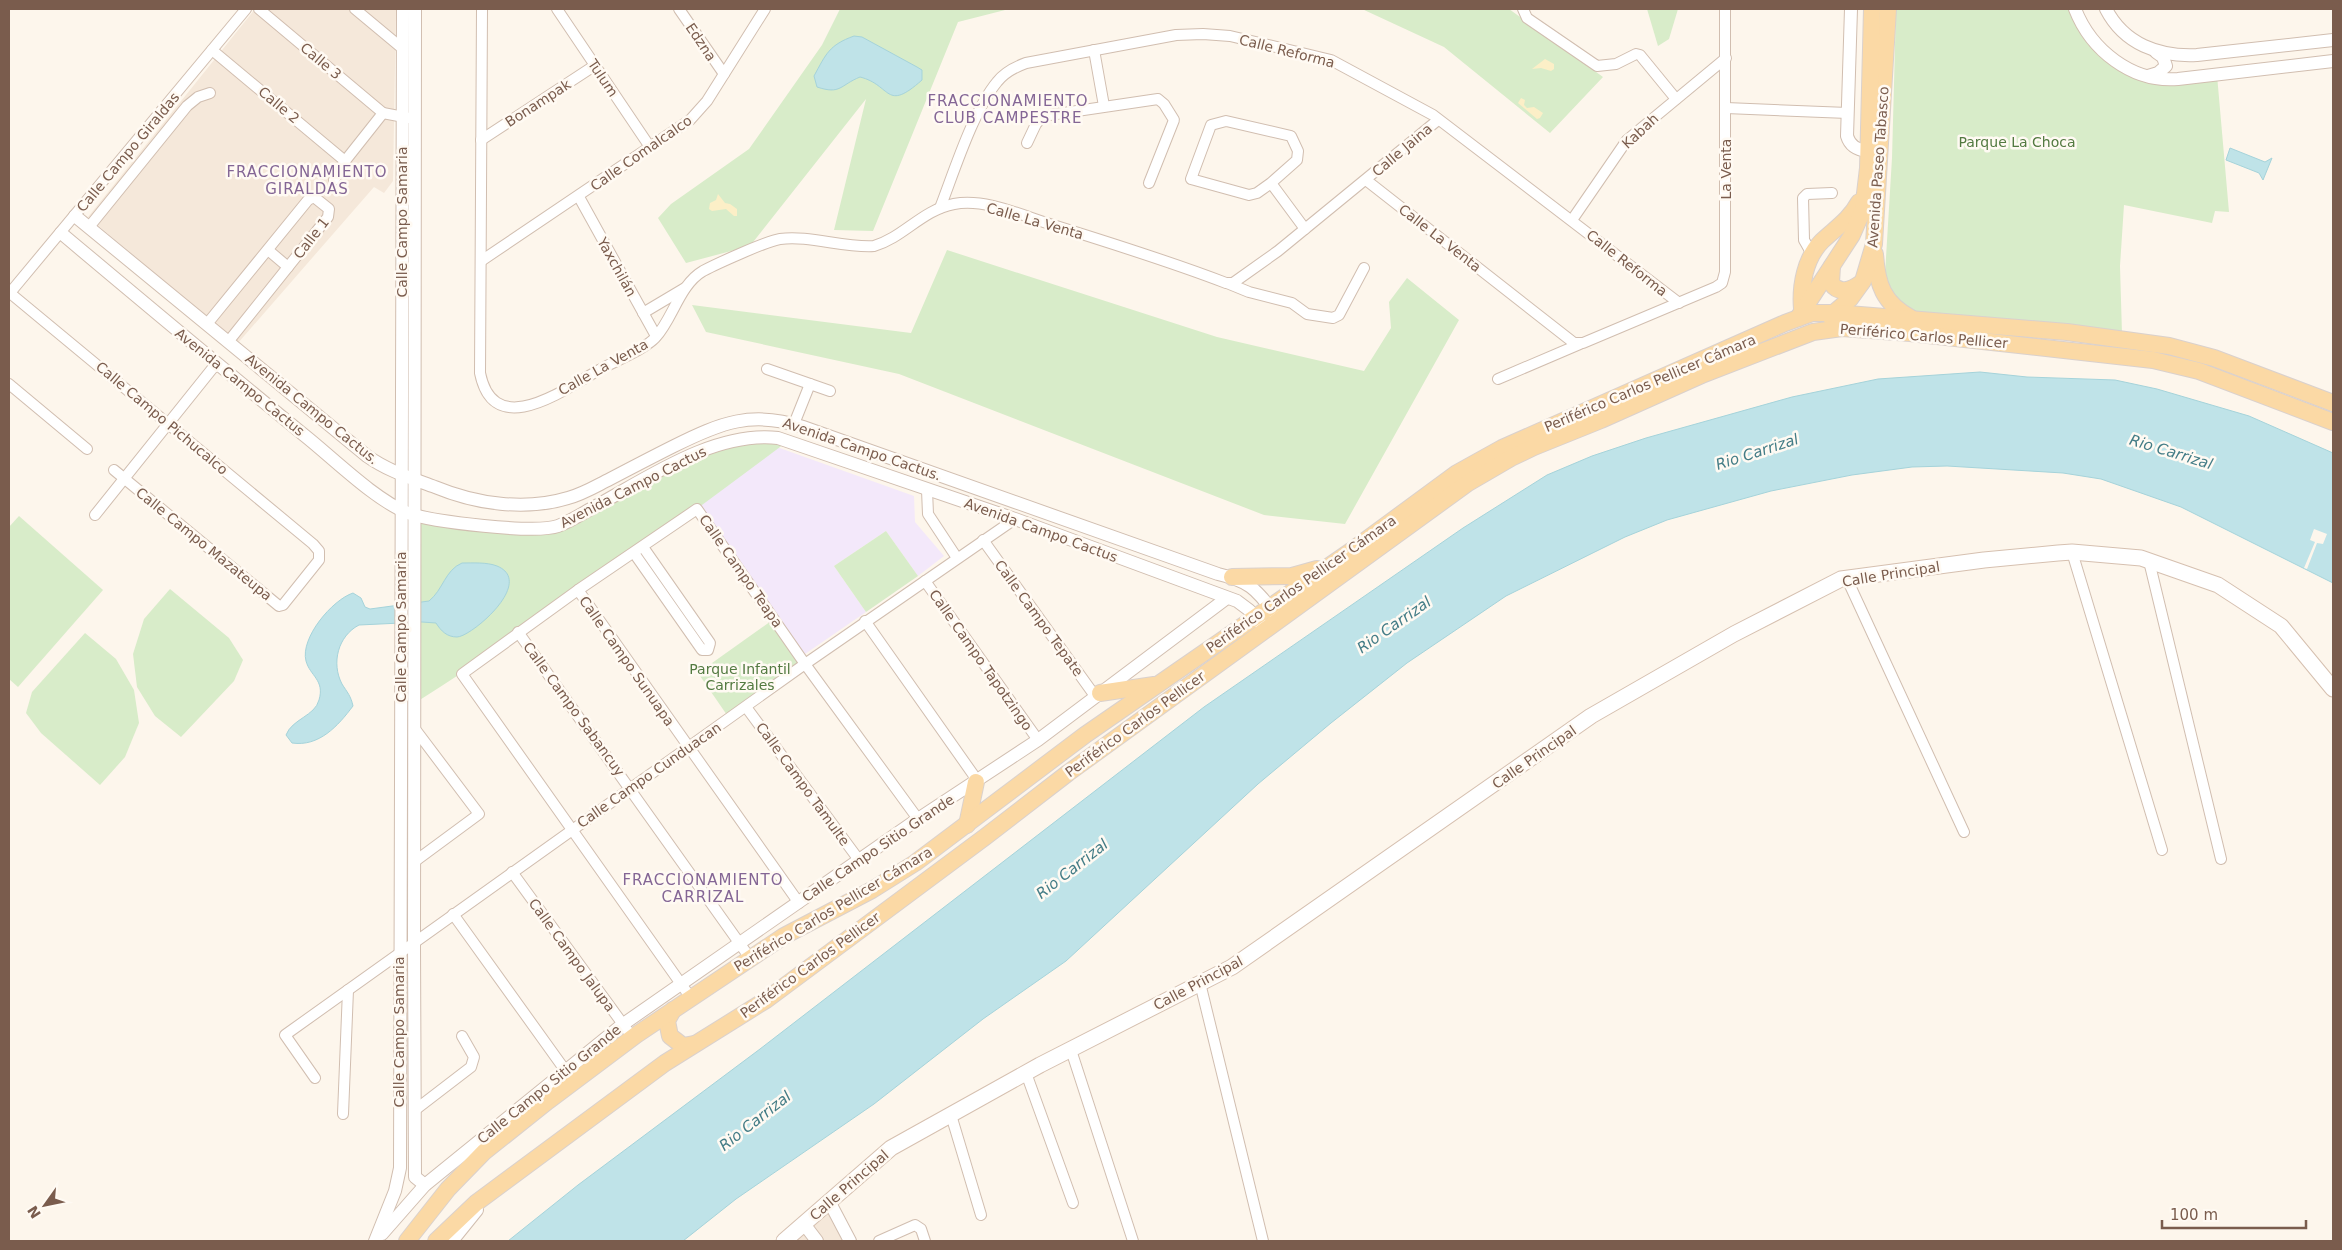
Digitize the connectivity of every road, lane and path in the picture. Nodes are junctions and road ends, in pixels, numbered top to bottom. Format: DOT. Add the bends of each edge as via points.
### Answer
graph roads {
  1 [pos="246,9"];
  2 [pos="259,9"];
  3 [pos="355,9"];
  4 [pos="403,9"];
  5 [pos="415,9"];
  6 [pos="482,9"];
  7 [pos="557,9"];
  8 [pos="679,9"];
  9 [pos="765,9"];
  10 [pos="1523,9"];
  11 [pos="1725,9"];
  12 [pos="1852,9"];
  13 [pos="1872,9"];
  14 [pos="1888,9"];
  15 [pos="2075,9"];
  16 [pos="2106,9"];
  17 [pos="2333,40"];
  18 [pos="403,48"];
  19 [pos="212,50"];
  20 [pos="1094,50"];
  21 [pos="2152,50"];
  22 [pos="2182,56"];
  23 [pos="1726,58"];
  24 [pos="2333,61"];
  25 [pos="594,66"];
  26 [pos="724,74"];
  27 [pos="2146,76"];
  28 [pos="2182,79"];
  29 [pos="210,93"];
  30 [pos="1676,99"];
  31 [pos="1104,106"];
  32 [pos="1726,108"];
  33 [pos="383,113"];
  34 [pos="1848,113"];
  35 [pos="409,118"];
  36 [pos="1438,120"];
  37 [pos="481,140"];
  38 [pos="1027,143"];
  39 [pos="650,147"];
  40 [pos="1868,151"];
  41 [pos="345,161"];
  42 [pos="334,180"];
  43 [pos="1366,180"];
  44 [pos="1149,183"];
  45 [pos="1271,183"];
  46 [pos="1866,189"];
  47 [pos="1832,193"];
  48 [pos="579,197"];
  49 [pos="940,208"];
  50 [pos="75,216"];
  51 [pos="1572,220"];
  52 [pos="89,227"];
  53 [pos="1305,229"];
  54 [pos="61,233"];
  55 [pos="1874,244"];
  56 [pos="268,250"];
  57 [pos="1812,254"];
  58 [pos="480,261"];
  59 [pos="1832,266"];
  60 [pos="288,267"];
  61 [pos="1364,268"];
  62 [pos="1863,282"];
  63 [pos="1226,283"];
  64 [pos="688,286"];
  65 [pos="9,294"];
  66 [pos="1679,303"];
  67 [pos="1836,312"];
  68 [pos="643,313"];
  69 [pos="1812,315"];
  70 [pos="1912,318"];
  71 [pos="207,324"];
  72 [pos="656,336"];
  73 [pos="228,342"];
  74 [pos="1583,343"];
  75 [pos="216,364"];
  76 [pos="767,369"];
  77 [pos="1498,379"];
  78 [pos="9,384"];
  79 [pos="810,384"];
  80 [pos="830,391"];
  81 [pos="2329,398"];
  82 [pos="2312,414"];
  83 [pos="2333,422"];
  84 [pos="169,423"];
  85 [pos="794,424"];
  86 [pos="87,449"];
  87 [pos="114,470"];
  88 [pos="402,475"];
  89 [pos="124,479"];
  90 [pos="415,479"];
  91 [pos="927,490"];
  92 [pos="402,510"];
  93 [pos="95,515"];
  94 [pos="415,515"];
  95 [pos="1016,519"];
  96 [pos="983,540"];
  97 [pos="314,544"];
  98 [pos="639,550"];
  99 [pos="2072,552"];
  100 [pos="958,558"];
  101 [pos="2149,561"];
  102 [pos="1329,566"];
  103 [pos="1232,577"];
  104 [pos="1847,578"];
  105 [pos="925,581"];
  106 [pos="578,590"];
  107 [pos="1227,598"];
  108 [pos="1274,613"];
  109 [pos="865,622"];
  110 [pos="1259,623"];
  111 [pos="518,632"];
  112 [pos="805,664"];
  113 [pos="1159,684"];
  114 [pos="2333,689"];
  115 [pos="1098,695"];
  116 [pos="746,707"];
  117 [pos="415,729"];
  118 [pos="1038,740"];
  119 [pos="688,747"];
  120 [pos="977,781"];
  121 [pos="630,788"];
  122 [pos="918,820"];
  123 [pos="967,824"];
  124 [pos="573,829"];
  125 [pos="1964,832"];
  126 [pos="2162,850"];
  127 [pos="2221,859"];
  128 [pos="860,860"];
  129 [pos="414,862"];
  130 [pos="512,872"];
  131 [pos="798,903"];
  132 [pos="454,914"];
  133 [pos="414,942"];
  134 [pos="740,943"];
  135 [pos="399,953"];
  136 [pos="750,958"];
  137 [pos="682,983"];
  138 [pos="1200,983"];
  139 [pos="348,990"];
  140 [pos="691,998"];
  141 [pos="673,1010"];
  142 [pos="630,1033"];
  143 [pos="462,1036"];
  144 [pos="694,1044"];
  145 [pos="1071,1050"];
  146 [pos="665,1063"];
  147 [pos="565,1070"];
  148 [pos="1026,1073"];
  149 [pos="315,1078"];
  150 [pos="415,1110"];
  151 [pos="343,1114"];
  152 [pos="951,1115"];
  153 [pos="425,1185"];
  154 [pos="494,1189"];
  155 [pos="830,1203"];
  156 [pos="1073,1203"];
  157 [pos="981,1215"];
  158 [pos="804,1224"];
  159 [pos="376,1241"];
  160 [pos="407,1241"];
  161 [pos="436,1241"];
  162 [pos="452,1241"];
  163 [pos="784,1241"];
  164 [pos="817,1241"];
  165 [pos="850,1241"];
  166 [pos="879,1241"];
  167 [pos="925,1241"];
  168 [pos="1133,1241"];
  169 [pos="1263,1241"];
  1 -- 19 [label="street, Calle Campo Giraldas"];
  2 -- 33 [label="street, Calle 3"];
  3 -- 18 [label="street"];
  4 -- 18 [label="street, Calle Campo Samaria"];
  5 -- 35 [label="street, Calle Campo Samaria"];
  6 -- 37 [label="street, Calle La Venta"];
  7 -- 25 [label="street, Tulum"];
  8 -- 26 [label="street, Edzna"];
  9 -- 26 [label="street, Calle Comalcalco"];
  10 -- 30 [label="street" via="1527,18 1597,66 1612,66 1640,54"];
  11 -- 23 [label="street, La Venta"];
  12 -- 34 [label="street, Avenida Paseo Tabasco"];
  13 -- 40 [label="main road, Avenida Paseo Tabasco"];
  14 -- 55 [label="main road, Avenida Paseo Tabasco"];
  15 -- 27 [label="street" via="2085,29 2101,48 2120,64"];
  16 -- 21 [label="street" via="2126,34"];
  17 -- 22 [label="street"];
  18 -- 35 [label="street, Calle Campo Samaria"];
  19 -- 41 [label="street, Calle 2"];
  19 -- 50 [label="street, Calle Campo Giraldas"];
  20 -- 31 [label="street"];
  20 -- 36 [label="street, Calle Reforma" via="1176,35 1230,36 1330,60 1428,111"];
  20 -- 49 [label="street, Calle Reforma" via="1026,63 1001,77 983,103"];
  21 -- 22 [label="street"];
  21 -- 27 [label="street" via="2162,56 2166,66 2157,74"];
  22 -- 28 [label="street" via="2172,66"];
  23 -- 30 [label="street, Kabah"];
  23 -- 32 [label="street, La Venta"];
  24 -- 28 [label="street"];
  25 -- 37 [label="street, Bonampak"];
  25 -- 39 [label="street, Tulum"];
  26 -- 39 [label="street, Calle Comalcalco" via="690,120"];
  27 -- 28 [label="street"];
  29 -- 52 [label="street, Calle Campo Giraldas" via="198,97 188,106"];
  30 -- 51 [label="street, Kabah" via="1627,140"];
  31 -- 38 [label="street" via="1043,116"];
  31 -- 44 [label="street" via="1158,100 1173,117"];
  32 -- 34 [label="street"];
  32 -- 66 [label="street, La Venta" via="1723,280 1718,286"];
  33 -- 35 [label="street"];
  33 -- 41 [label="street"];
  34 -- 40 [label="street, Avenida Paseo Tabasco" via="1848,140 1856,149"];
  35 -- 88 [label="street, Calle Campo Samaria"];
  35 -- 90 [label="street, Calle Campo Samaria"];
  36 -- 43 [label="street, Calle Jaina"];
  36 -- 51 [label="street, Calle Reforma"];
  37 -- 58 [label="street, Calle La Venta"];
  39 -- 48 [label="street, Calle Comalcalco"];
  40 -- 46 [label="main road, Avenida Paseo Tabasco"];
  41 -- 42 [label="street"];
  43 -- 53 [label="street"];
  43 -- 74 [label="street, Calle La Venta" via="1570,342"];
  45 -- 45 [label="street" via="1249,195 1191,178 1211,125 1226,122 1291,136 1298,151 1297,160"];
  45 -- 53 [label="street"];
  46 -- 57 [label="main road" via="1852,213"];
  46 -- 59 [label="main road, Avenida Paseo Tabasco" via="1858,223"];
  47 -- 57 [label="street" via="1807,194 1803,198 1804,240"];
  48 -- 58 [label="street, Calle Comalcalco"];
  48 -- 68 [label="street, Yaxchilán"];
  49 -- 63 [label="street, Calle La Venta" via="968,203 1002,210"];
  49 -- 64 [label="street, Calle La Venta" via="888,241 874,246 788,239 771,242 704,271"];
  50 -- 52 [label="street, Avenida Campo Cactus."];
  50 -- 54 [label="street, Calle Campo Giraldas"];
  51 -- 66 [label="street, Calle Reforma"];
  52 -- 71 [label="street, Avenida Campo Cactus."];
  53 -- 63 [label="street" via="1235,282"];
  54 -- 65 [label="street, Calle Campo Giraldas"];
  54 -- 75 [label="street, Avenida Campo Cactus"];
  55 -- 62 [label="main road, Avenida Paseo Tabasco"];
  55 -- 70 [label="main road" via="1876,268 1885,295 1898,311"];
  56 -- 60 [label="street"];
  56 -- 60 [label="street, Calle 1" via="308,200 317,198 330,213"];
  56 -- 71 [label="street, Calle 1"];
  57 -- 69 [label="main road" via="1802,290"];
  58 -- 72 [label="street, Calle La Venta" via="480,373 489,395 505,407 519,408 545,400"];
  59 -- 62 [label="main road" via="1830,278 1836,289 1846,291"];
  59 -- 69 [label="main road, Avenida Paseo Tabasco"];
  60 -- 73 [label="street, Calle 1"];
  61 -- 63 [label="street, Calle La Venta" via="1339,315 1333,318 1307,314 1292,303"];
  62 -- 67 [label="main road, Avenida Paseo Tabasco"];
  64 -- 68 [label="street"];
  64 -- 72 [label="street, Calle La Venta"];
  65 -- 84 [label="street, Calle Campo Pichucalco"];
  66 -- 74 [label="street"];
  67 -- 69 [label="main road, Periférico Carlos Pellicer Cámara"];
  67 -- 70 [label="main road, Periférico Carlos Pellicer Cámara"];
  68 -- 72 [label="street, Yaxchilán"];
  69 -- 82 [label="main road, Periférico Carlos Pellicer" via="1910,333 2152,360 2199,371"];
  69 -- 102 [label="main road, Periférico Carlos Pellicer Cámara" via="1479,459"];
  69 -- 108 [label="main road, Periférico Carlos Pellicer" via="1788,342 1704,374 1511,458 1468,483"];
  70 -- 81 [label="main road, Periférico Carlos Pellicer Cámara" via="2067,332 2168,346 2214,358"];
  71 -- 73 [label="street, Avenida Campo Cactus."];
  73 -- 88 [label="street, Avenida Campo Cactus." via="367,456"];
  74 -- 77 [label="street"];
  75 -- 84 [label="street"];
  75 -- 92 [label="street, Avenida Campo Cactus" via="381,497"];
  76 -- 79 [label="street"];
  78 -- 86 [label="street"];
  79 -- 80 [label="street"];
  79 -- 85 [label="street"];
  81 -- 82 [label="street"];
  82 -- 83 [label="main road, Periférico Carlos Pellicer"];
  84 -- 89 [label="street"];
  84 -- 97 [label="street, Calle Campo Pichucalco"];
  85 -- 90 [label="street, Avenida Campo Cactus." via="772,418 723,423 582,493 555,502 509,504 473,499"];
  85 -- 103 [label="street, Avenida Campo Cactus."];
  87 -- 89 [label="street, Calle Campo Mazateupa"];
  88 -- 90 [label="street, Avenida Campo Cactus."];
  88 -- 92 [label="street, Calle Campo Samaria"];
  89 -- 93 [label="street"];
  89 -- 97 [label="street, Calle Campo Mazateupa" via="279,606 319,560 319,551"];
  90 -- 94 [label="street, Calle Campo Samaria"];
  91 -- 94 [label="street, Avenida Campo Cactus" via="788,441 757,436 730,440 700,451 547,529 501,527"];
  91 -- 95 [label="street, Avenida Campo Cactus"];
  91 -- 100 [label="street" via="928,514"];
  92 -- 94 [label="street, Avenida Campo Cactus"];
  92 -- 135 [label="street, Calle Campo Samaria"];
  94 -- 117 [label="street, Calle Campo Samaria"];
  95 -- 96 [label="street, Calle Campo Cunduacan"];
  95 -- 107 [label="street, Avenida Campo Cactus"];
  96 -- 100 [label="street, Calle Campo Cunduacan"];
  96 -- 115 [label="street, Calle Campo Tepate"];
  98 -- 98 [label="street" via="702,650 708,650 710,644"];
  98 -- 106 [label="street, Calle Campo Teapa"];
  98 -- 112 [label="street, Calle Campo Teapa" via="697,509"];
  99 -- 101 [label="main road, Calle Principal"];
  99 -- 104 [label="main road, Calle Principal"];
  99 -- 126 [label="street"];
  100 -- 105 [label="street, Calle Campo Cunduacan"];
  101 -- 114 [label="main road, Calle Principal" via="2218,585 2281,626"];
  101 -- 127 [label="street"];
  102 -- 103 [label="main road" via="1292,576"];
  102 -- 108 [label="main road, Periférico Carlos Pellicer Cámara"];
  103 -- 108 [label="street, Avenida Campo Cactus." via="1250,585"];
  104 -- 125 [label="street"];
  104 -- 138 [label="main road, Calle Principal" via="1734,634 1591,716 1232,967"];
  105 -- 109 [label="street, Calle Campo Cunduacan"];
  105 -- 118 [label="street, Calle Campo Tapotzingo"];
  106 -- 111 [label="street, Calle Campo Teapa"];
  106 -- 119 [label="street, Calle Campo Sunuapa"];
  107 -- 110 [label="street, Avenida Campo Cactus" via="1242,603"];
  107 -- 115 [label="street, Calle Campo Sitio Grande"];
  108 -- 110 [label="main road, Periférico Carlos Pellicer"];
  109 -- 112 [label="street, Calle Campo Cunduacan"];
  109 -- 120 [label="street"];
  110 -- 113 [label="main road, Periférico Carlos Pellicer Cámara"];
  110 -- 144 [label="main road, Periférico Carlos Pellicer" via="985,837 766,1000"];
  111 -- 121 [label="street, Calle Campo Sabancuy"];
  111 -- 124 [label="street, Calle Campo Teapa" via="462,674"];
  112 -- 116 [label="street, Calle Campo Cunduacan"];
  112 -- 122 [label="street, Calle Campo Teapa"];
  113 -- 115 [label="main road"];
  113 -- 123 [label="main road, Periférico Carlos Pellicer Cámara"];
  115 -- 118 [label="street, Calle Campo Sitio Grande"];
  116 -- 119 [label="street, Calle Campo Cunduacan"];
  116 -- 128 [label="street, Calle Campo Tamulte"];
  117 -- 129 [label="street, Calle Campo Samaria"];
  117 -- 129 [label="street" via="479,814"];
  118 -- 120 [label="street, Calle Campo Sitio Grande"];
  119 -- 121 [label="street, Calle Campo Cunduacan"];
  119 -- 131 [label="street, Calle Campo Sunuapa"];
  120 -- 122 [label="street, Calle Campo Sitio Grande"];
  120 -- 123 [label="main road"];
  121 -- 124 [label="street, Calle Campo Cunduacan"];
  121 -- 134 [label="street, Calle Campo Sabancuy"];
  122 -- 128 [label="street, Calle Campo Sitio Grande"];
  123 -- 136 [label="main road, Periférico Carlos Pellicer Cámara" via="872,890 784,936"];
  124 -- 130 [label="street, Calle Campo Cunduacan"];
  124 -- 137 [label="street"];
  128 -- 131 [label="street, Calle Campo Sitio Grande"];
  129 -- 133 [label="street, Calle Campo Samaria"];
  130 -- 132 [label="street, Calle Campo Cunduacan"];
  130 -- 142 [label="street, Calle Campo Jalupa"];
  131 -- 134 [label="street, Calle Campo Sitio Grande"];
  132 -- 133 [label="street, Calle Campo Cunduacan"];
  132 -- 147 [label="street"];
  133 -- 135 [label="street, Calle Campo Cunduacan"];
  133 -- 150 [label="street, Calle Campo Samaria"];
  134 -- 136 [label="street, Calle Campo Sabancuy"];
  134 -- 137 [label="street, Calle Campo Sitio Grande"];
  135 -- 139 [label="street, Calle Campo Cunduacan"];
  135 -- 159 [label="street, Calle Campo Samaria" via="400,1168"];
  136 -- 140 [label="main road, Periférico Carlos Pellicer Cámara"];
  137 -- 140 [label="street"];
  137 -- 142 [label="street, Calle Campo Sitio Grande"];
  138 -- 145 [label="main road, Calle Principal"];
  138 -- 169 [label="street"];
  139 -- 149 [label="street, Calle Campo Cunduacan" via="285,1035"];
  139 -- 151 [label="street"];
  140 -- 141 [label="main road, Periférico Carlos Pellicer Cámara"];
  141 -- 142 [label="main road, Periférico Carlos Pellicer Cámara"];
  141 -- 144 [label="main road" via="667,1021 667,1032 683,1046"];
  142 -- 146 [label="main road" via="660,1036 670,1053"];
  142 -- 147 [label="street, Calle Campo Sitio Grande"];
  142 -- 160 [label="main road, Periférico Carlos Pellicer Cámara" via="484,1152 448,1188"];
  143 -- 150 [label="street" via="474,1057 471,1067"];
  144 -- 146 [label="main road, Periférico Carlos Pellicer"];
  145 -- 148 [label="main road, Calle Principal"];
  145 -- 168 [label="street"];
  146 -- 154 [label="main road, Periférico Carlos Pellicer"];
  147 -- 153 [label="street, Calle Campo Sitio Grande"];
  148 -- 152 [label="main road, Calle Principal"];
  148 -- 156 [label="street"];
  150 -- 153 [label="street, Calle Campo Samaria" via="416,1177"];
  152 -- 155 [label="main road, Calle Principal" via="890,1148"];
  152 -- 157 [label="street"];
  153 -- 159 [label="street, Calle Campo Sitio Grande"];
  154 -- 161 [label="main road, Periférico Carlos Pellicer"];
  154 -- 162 [label="street"];
  155 -- 158 [label="main road, Calle Principal"];
  155 -- 165 [label="street"];
  158 -- 163 [label="main road, Calle Principal"];
  158 -- 164 [label="street"];
  166 -- 167 [label="street" via="915,1225 921,1229"];
}
